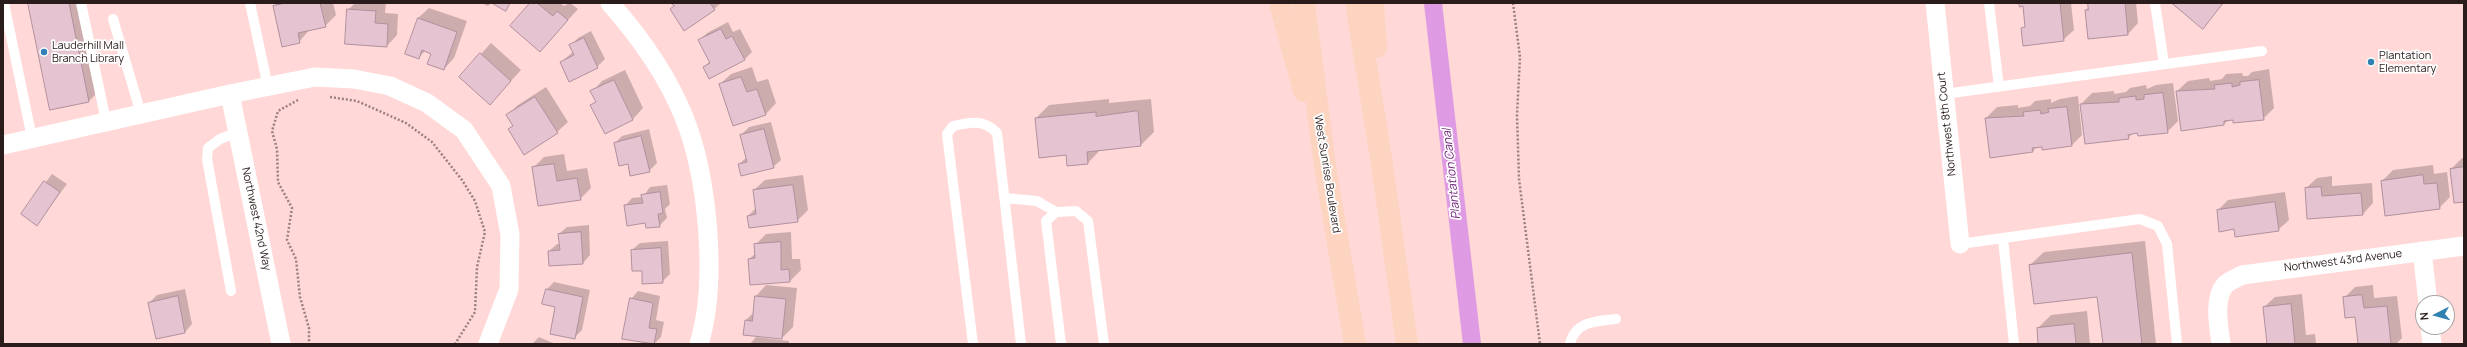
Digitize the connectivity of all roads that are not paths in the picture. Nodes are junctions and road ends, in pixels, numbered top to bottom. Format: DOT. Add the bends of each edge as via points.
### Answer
graph roads {
  1 [pos="4,3"];
  2 [pos="81,3"];
  3 [pos="250,3"];
  4 [pos="610,3"];
  5 [pos="1280,3"];
  6 [pos="1304,3"];
  7 [pos="1356,3"];
  8 [pos="1373,3"];
  9 [pos="1934,3"];
  10 [pos="1989,3"];
  11 [pos="2155,3"];
  12 [pos="113,19"];
  13 [pos="2262,51"];
  14 [pos="2164,64"];
  15 [pos="268,87"];
  16 [pos="1998,87"];
  17 [pos="230,94"];
  18 [pos="1944,94"];
  19 [pos="141,114"];
  20 [pos="106,121"];
  21 [pos="238,132"];
  22 [pos="32,138"];
  23 [pos="3,145"];
  24 [pos="1382,164"];
  25 [pos="1325,166"];
  26 [pos="1005,198"];
  27 [pos="1056,212"];
  28 [pos="2003,239"];
  29 [pos="1960,244"];
  30 [pos="2464,246"];
  31 [pos="2422,251"];
  32 [pos="231,291"];
  33 [pos="2427,295"];
  34 [pos="1616,318"];
  35 [pos="281,344"];
  36 [pos="488,344"];
  37 [pos="698,344"];
  38 [pos="973,344"];
  39 [pos="1021,344"];
  40 [pos="1061,344"];
  41 [pos="1104,344"];
  42 [pos="1355,344"];
  43 [pos="1407,344"];
  44 [pos="1570,344"];
  45 [pos="2014,344"];
  46 [pos="2177,344"];
  47 [pos="2221,344"];
  1 -- 22 [label="lane"];
  2 -- 20 [label="lane"];
  3 -- 15 [label="lane"];
  4 -- 37 [label="street" via="658,65 684,117 698,166 708,225 709,274"];
  5 -- 25 [label="main road"];
  6 -- 25 [label="main road, West Sunrise Boulevard"];
  7 -- 24 [label="main road"];
  8 -- 24 [label="main road"];
  9 -- 18 [label="street, Northwest 8th Court"];
  10 -- 16 [label="lane"];
  11 -- 14 [label="lane"];
  12 -- 19 [label="lane"];
  13 -- 14 [label="lane"];
  14 -- 16 [label="lane"];
  15 -- 17 [label="street"];
  15 -- 36 [label="street" via="315,77 354,79 390,86 427,103 464,130 501,186 510,235 510,289"];
  16 -- 18 [label="lane"];
  17 -- 19 [label="street"];
  17 -- 21 [label="street, Northwest 42nd Way"];
  18 -- 29 [label="street, Northwest 8th Court"];
  19 -- 20 [label="street"];
  20 -- 22 [label="street"];
  21 -- 32 [label="lane" via="220,138 208,148 207,159"];
  21 -- 35 [label="street, Northwest 42nd Way"];
  22 -- 23 [label="street"];
  24 -- 43 [label="main road"];
  25 -- 42 [label="main road, West Sunrise Boulevard"];
  26 -- 27 [label="lane" via="1037,201"];
  26 -- 38 [label="lane" via="998,133 990,126 974,122 953,126 947,134"];
  26 -- 39 [label="lane"];
  27 -- 40 [label="lane" via="1046,221"];
  27 -- 41 [label="lane" via="1076,211 1088,221"];
  28 -- 29 [label="lane"];
  28 -- 45 [label="lane"];
  28 -- 46 [label="lane" via="2140,219 2158,226 2167,244"];
  30 -- 31 [label="street, Northwest 43rd Avenue"];
  31 -- 33 [label="street"];
  31 -- 47 [label="street, Northwest 43rd Avenue" via="2242,276 2225,286 2220,300 2218,318"];
  34 -- 44 [label="lane" via="1589,322 1577,328"];
}
